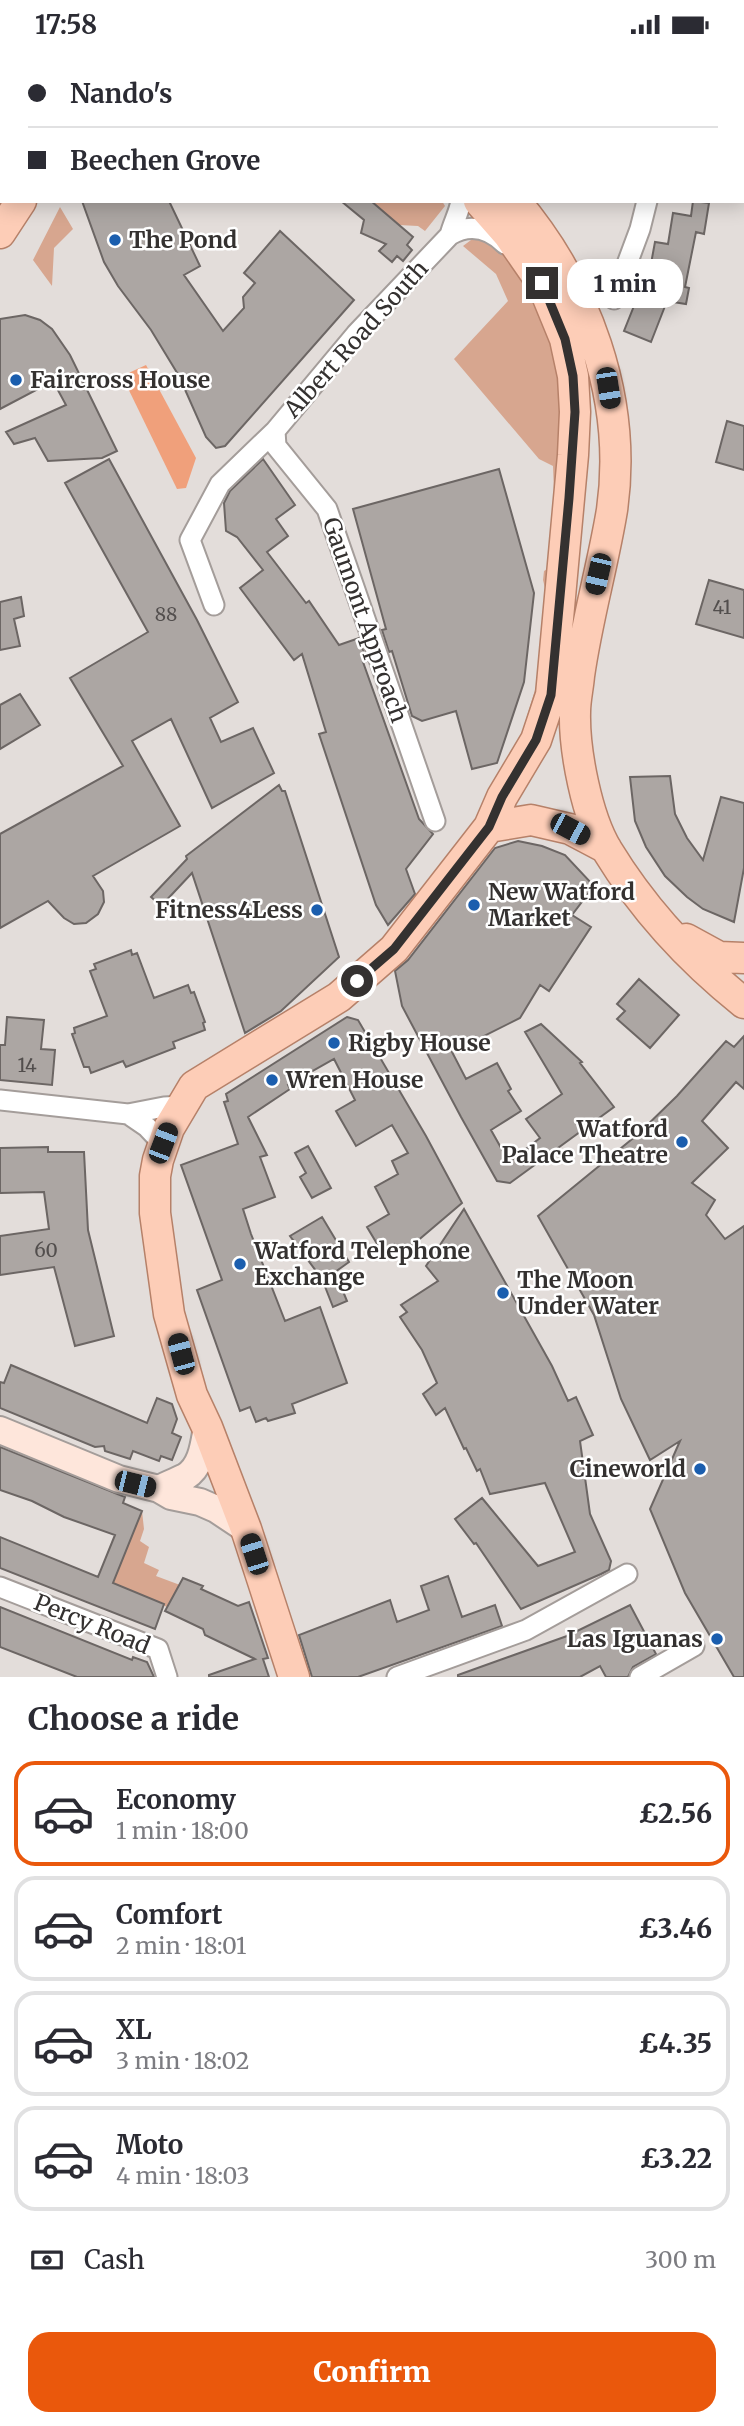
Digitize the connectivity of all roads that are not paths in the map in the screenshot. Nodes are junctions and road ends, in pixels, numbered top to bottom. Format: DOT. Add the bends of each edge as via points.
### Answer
graph roads {
  1 [pos="20,203"];
  2 [pos="461,203"];
  3 [pos="481,203"];
  4 [pos="517,203"];
  5 [pos="646,203"];
  6 [pos="0,233"];
  7 [pos="450,235"];
  8 [pos="542,283"];
  9 [pos="614,299"];
  10 [pos="268,437"];
  11 [pos="214,605"];
  12 [pos="435,821"];
  13 [pos="489,827"];
  14 [pos="606,848"];
  15 [pos="659,923"];
  16 [pos="744,958"];
  17 [pos="740,993"];
  18 [pos="0,1100"];
  19 [pos="183,1106"];
  20 [pos="128,1114"];
  21 [pos="163,1143"];
  22 [pos="207,1427"];
  23 [pos="0,1430"];
  24 [pos="159,1489"];
  25 [pos="246,1529"];
  26 [pos="627,1574"];
  27 [pos="0,1587"];
  28 [pos="694,1646"];
  29 [pos="167,1677"];
  30 [pos="294,1677"];
  31 [pos="397,1677"];
  32 [pos="640,1677"];
  1 -- 6 [label="main road"];
  2 -- 7 [label="street, Albert Road South"];
  3 -- 8 [label="main road"];
  4 -- 14 [label="main road" via="569,281 585,315 598,349 612,414 612,508 587,619 575,711 578,759"];
  5 -- 9 [label="street"];
  7 -- 8 [label="street" via="468,227 489,232"];
  7 -- 10 [label="street, Albert Road South" via="356,334"];
  8 -- 13 [label="main road" via="565,339 575,412 556,652 551,695 536,740"];
  10 -- 11 [label="street, Albert Road South" via="220,484 190,540"];
  10 -- 12 [label="street, Gaumont Approach" via="327,509"];
  13 -- 14 [label="main road" via="531,820 570,829"];
  13 -- 19 [label="main road" via="394,949 339,997 194,1086"];
  14 -- 15 [label="main road"];
  15 -- 16 [label="main road" via="719,957"];
  15 -- 17 [label="main road" via="706,971"];
  18 -- 20 [label="street"];
  19 -- 20 [label="street"];
  19 -- 21 [label="main road"];
  20 -- 21 [label="street"];
  21 -- 22 [label="main road" via="154,1191 161,1264 169,1314 192,1395"];
  22 -- 24 [label="street" via="195,1467"];
  22 -- 25 [label="main road"];
  23 -- 24 [label="street" via="119,1479"];
  24 -- 25 [label="street" via="216,1509"];
  25 -- 30 [label="main road"];
  26 -- 31 [label="street" via="526,1630"];
  27 -- 29 [label="street, Percy Road" via="158,1649"];
  28 -- 32 [label="street"];
}
